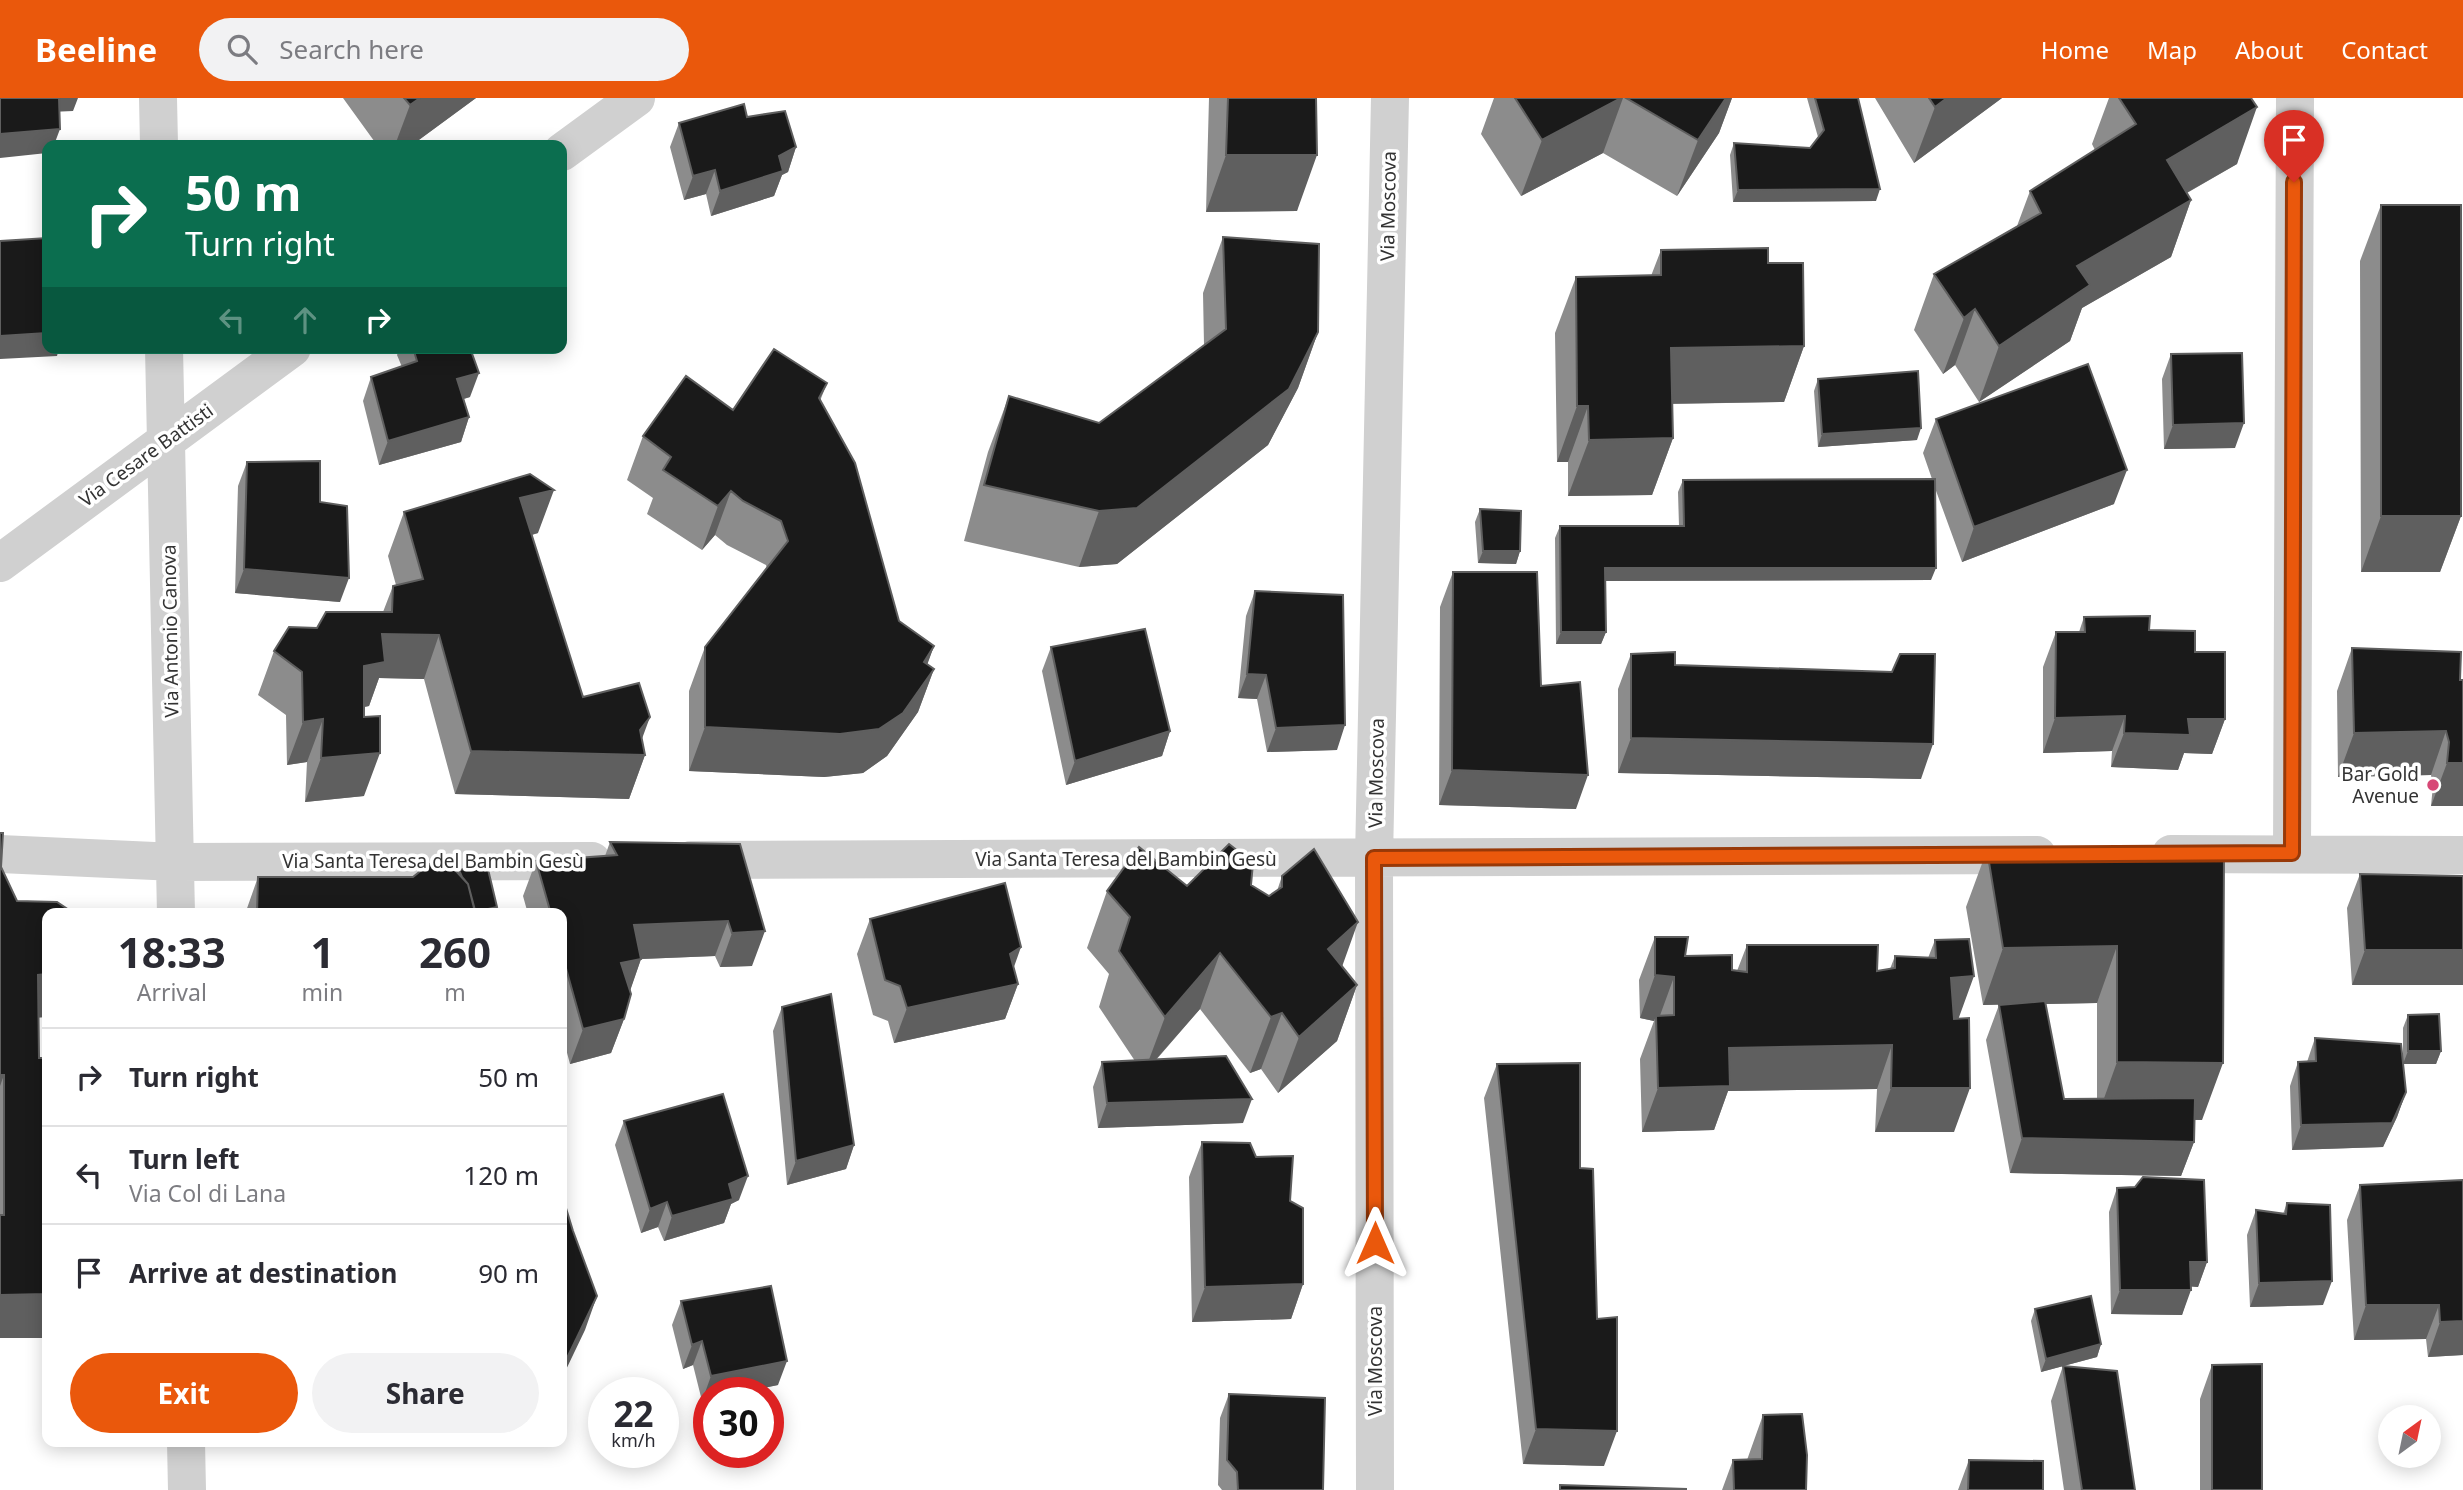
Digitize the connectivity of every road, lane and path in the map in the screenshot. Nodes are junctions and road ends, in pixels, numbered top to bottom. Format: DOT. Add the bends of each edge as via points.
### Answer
graph roads {
  1 [pos="158,98"];
  2 [pos="636,98"];
  3 [pos="1390,98"];
  4 [pos="2295,98"];
  5 [pos="159,140"];
  6 [pos="567,148"];
  7 [pos="164,354"];
  8 [pos="284,354"];
  9 [pos="166,440"];
  10 [pos="0,563"];
  11 [pos="2292,853"];
  12 [pos="0,854"];
  13 [pos="2139,854"];
  14 [pos="2070,855"];
  15 [pos="2463,855"];
  16 [pos="1374,858"];
  17 [pos="622,860"];
  18 [pos="663,860"];
  19 [pos="176,862"];
  20 [pos="176,908"];
  21 [pos="186,1447"];
  22 [pos="187,1490"];
  23 [pos="1375,1490"];
  1 -- 5 [label="street"];
  2 -- 6 [label="street"];
  3 -- 16 [label="street, Via Moscova"];
  4 -- 11 [label="street"];
  7 -- 9 [label="street, Via Antonio Canova"];
  8 -- 9 [label="street, Via Cesare Battisti"];
  9 -- 10 [label="street, Via Cesare Battisti"];
  9 -- 19 [label="street, Via Antonio Canova"];
  11 -- 13 [label="street"];
  11 -- 15 [label="street"];
  12 -- 19 [label="street, Via Santa Teresa del Bambin Gesù"];
  14 -- 16 [label="street, Via Santa Teresa del Bambin Gesù"];
  16 -- 18 [label="street, Via Santa Teresa del Bambin Gesù"];
  16 -- 23 [label="street, Via Moscova"];
  17 -- 19 [label="street, Via Santa Teresa del Bambin Gesù"];
  19 -- 20 [label="street, Via Antonio Canova"];
  21 -- 22 [label="street"];
}
